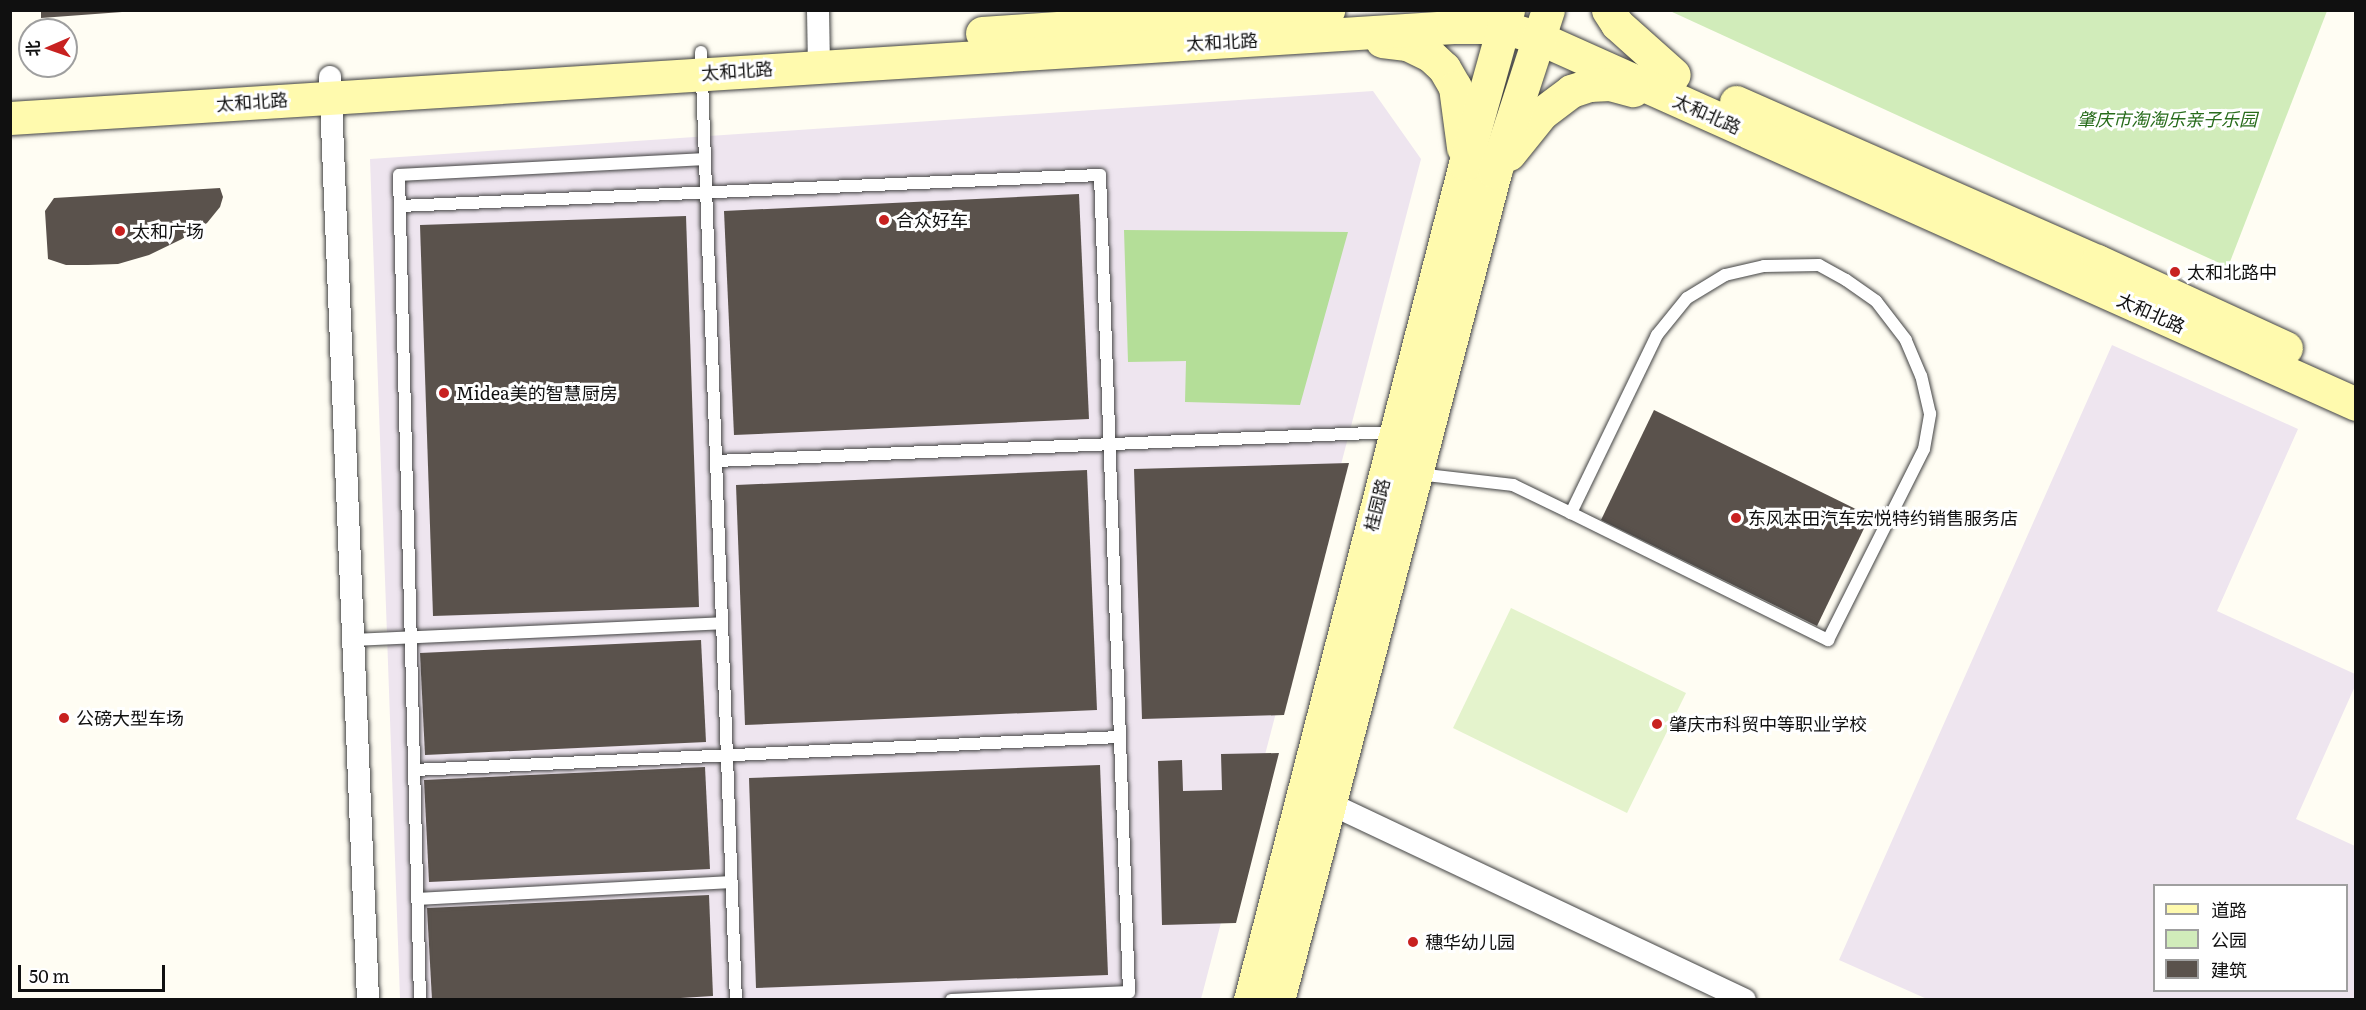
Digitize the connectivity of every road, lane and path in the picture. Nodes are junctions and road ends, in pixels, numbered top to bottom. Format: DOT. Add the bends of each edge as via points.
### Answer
graph roads {
  1 [pos="818,10"];
  2 [pos="1608,10"];
  3 [pos="1528,19"];
  4 [pos="1332,23"];
  5 [pos="819,55"];
  6 [pos="701,63"];
  7 [pos="331,87"];
  8 [pos="1675,88"];
  9 [pos="10,99"];
  10 [pos="10,118"];
  11 [pos="705,159"];
  12 [pos="1480,168"];
  13 [pos="706,192"];
  14 [pos="400,206"];
  15 [pos="2355,380"];
  16 [pos="2355,404"];
  17 [pos="1396,432"];
  18 [pos="1109,444"];
  19 [pos="716,460"];
  20 [pos="1416,474"];
  21 [pos="1570,513"];
  22 [pos="722,623"];
  23 [pos="411,637"];
  24 [pos="353,640"];
  25 [pos="1120,737"];
  26 [pos="726,756"];
  27 [pos="414,770"];
  28 [pos="1317,797"];
  29 [pos="731,882"];
  30 [pos="418,899"];
  31 [pos="368,999"];
  32 [pos="420,999"];
  33 [pos="736,999"];
  34 [pos="951,999"];
  35 [pos="1250,999"];
  36 [pos="1278,999"];
  37 [pos="1745,999"];
  1 -- 5 [label="street"];
  2 -- 8 [label="main road"];
  3 -- 4 [label="main road, 太和北路" via="1468,27"];
  3 -- 8 [label="main road, 太和北路"];
  3 -- 12 [label="main road, 桂园路"];
  4 -- 5 [label="main road, 太和北路"];
  4 -- 12 [label="main road" via="1407,44 1430,55 1444,68 1455,87"];
  5 -- 6 [label="main road, 太和北路"];
  6 -- 7 [label="main road, 太和北路"];
  6 -- 11 [label="lane"];
  7 -- 9 [label="main road, 太和北路"];
  7 -- 10 [label="main road, 太和北路"];
  7 -- 24 [label="street"];
  8 -- 12 [label="main road" via="1610,84 1571,91"];
  8 -- 15 [label="main road, 太和北路" via="2097,261"];
  8 -- 16 [label="main road, 太和北路"];
  11 -- 13 [label="lane"];
  11 -- 14 [label="lane" via="399,175"];
  12 -- 17 [label="main road, 桂园路"];
  12 -- 20 [label="main road"];
  13 -- 14 [label="lane"];
  13 -- 18 [label="lane" via="1100,175"];
  13 -- 19 [label="lane"];
  14 -- 23 [label="lane"];
  17 -- 18 [label="lane"];
  17 -- 28 [label="main road, 桂园路"];
  18 -- 19 [label="lane"];
  18 -- 25 [label="lane"];
  19 -- 22 [label="lane"];
  20 -- 21 [label="lane" via="1513,485"];
  20 -- 28 [label="main road"];
  21 -- 21 [label="lane" via="1828,640 1924,449 1930,414 1921,376 1906,340 1876,301 1819,265 1764,266 1725,275 1687,298 1657,335"];
  22 -- 23 [label="lane"];
  22 -- 26 [label="lane"];
  23 -- 24 [label="lane"];
  23 -- 27 [label="lane"];
  24 -- 31 [label="street"];
  25 -- 26 [label="lane"];
  25 -- 34 [label="lane" via="1129,992"];
  26 -- 27 [label="lane"];
  26 -- 29 [label="lane"];
  27 -- 30 [label="lane"];
  28 -- 35 [label="main road, 桂园路"];
  28 -- 36 [label="main road"];
  28 -- 37 [label="street"];
  29 -- 30 [label="lane"];
  29 -- 33 [label="lane"];
  30 -- 32 [label="lane"];
}
